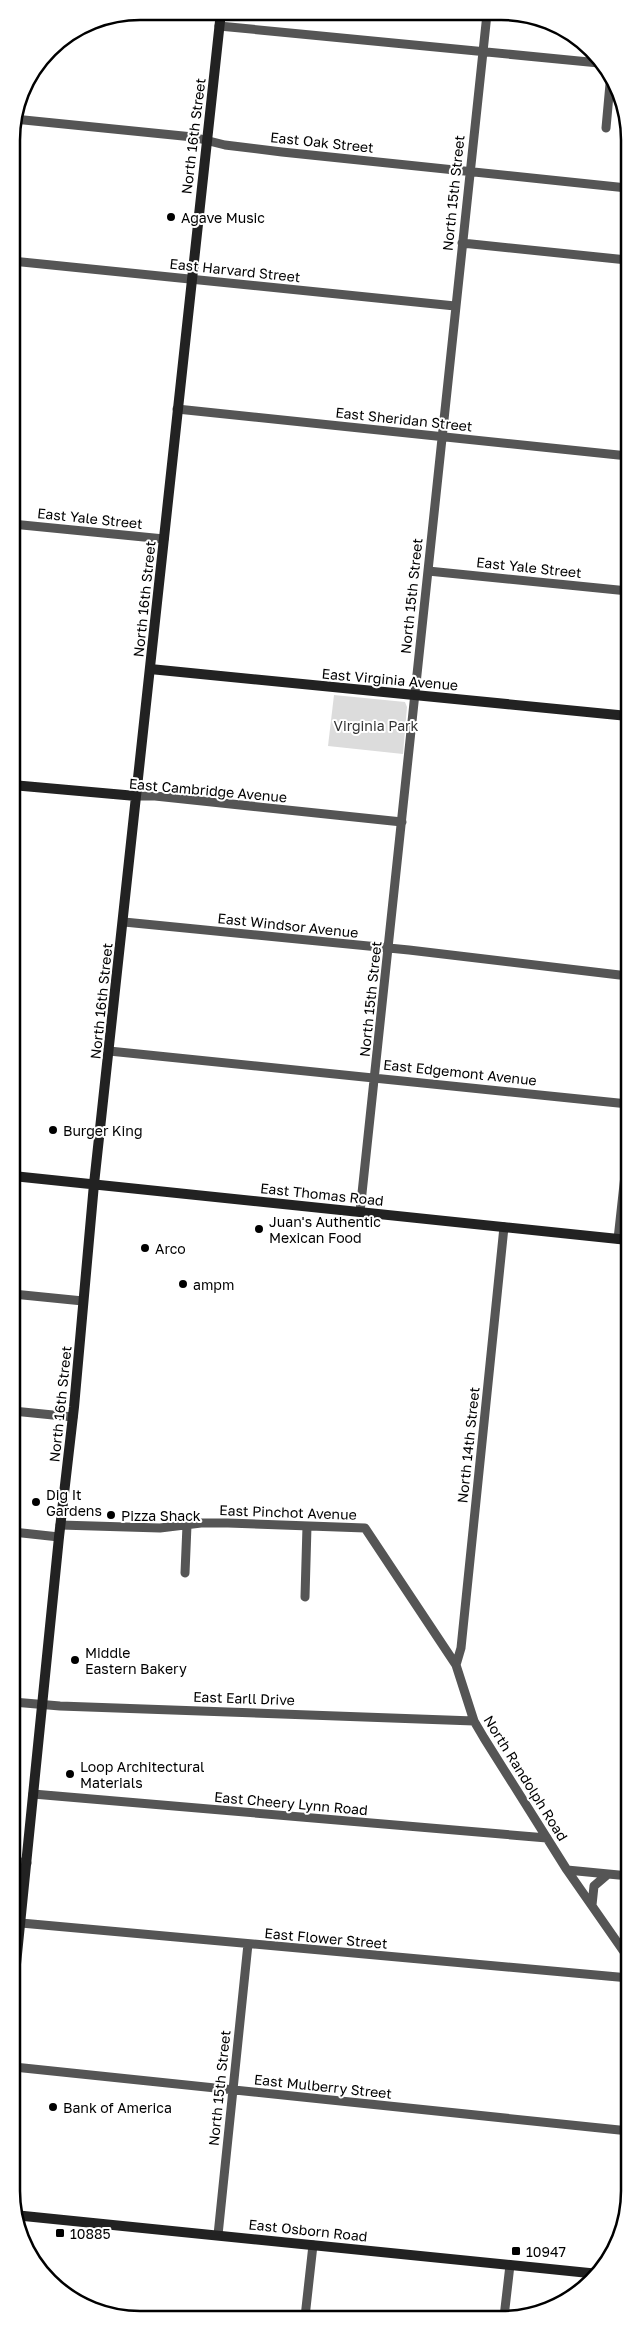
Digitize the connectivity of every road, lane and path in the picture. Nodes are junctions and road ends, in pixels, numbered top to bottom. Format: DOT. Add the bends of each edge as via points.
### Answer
graph roads {
  1 [pos="220,20"];
  2 [pos="486,20"];
  3 [pos="220,26"];
  4 [pos="483,52"];
  5 [pos="592,62"];
  6 [pos="610,88"];
  7 [pos="22,120"];
  8 [pos="606,128"];
  9 [pos="206,140"];
  10 [pos="469,171"];
  11 [pos="621,187"];
  12 [pos="462,243"];
  13 [pos="621,259"];
  14 [pos="20,262"];
  15 [pos="191,279"];
  16 [pos="455,306"];
  17 [pos="178,409"];
  18 [pos="442,436"];
  19 [pos="621,455"];
  20 [pos="20,525"];
  21 [pos="164,539"];
  22 [pos="428,571"];
  23 [pos="621,590"];
  24 [pos="150,669"];
  25 [pos="415,694"];
  26 [pos="621,715"];
  27 [pos="20,786"];
  28 [pos="136,796"];
  29 [pos="402,822"];
  30 [pos="124,922"];
  31 [pos="388,949"];
  32 [pos="621,975"];
  33 [pos="109,1051"];
  34 [pos="376,1077"];
  35 [pos="621,1103"];
  36 [pos="20,1177"];
  37 [pos="94,1184"];
  38 [pos="360,1212"];
  39 [pos="504,1227"];
  40 [pos="621,1240"];
  41 [pos="20,1295"];
  42 [pos="84,1301"];
  43 [pos="20,1413"];
  44 [pos="73,1417"];
  45 [pos="60,1525"];
  46 [pos="187,1525"];
  47 [pos="307,1526"];
  48 [pos="365,1528"];
  49 [pos="20,1533"];
  50 [pos="59,1537"];
  51 [pos="186,1573"];
  52 [pos="305,1597"];
  53 [pos="456,1665"];
  54 [pos="20,1703"];
  55 [pos="43,1705"];
  56 [pos="474,1721"];
  57 [pos="33,1794"];
  58 [pos="547,1838"];
  59 [pos="20,1862"];
  60 [pos="27,1863"];
  61 [pos="567,1870"];
  62 [pos="608,1874"];
  63 [pos="621,1875"];
  64 [pos="592,1906"];
  65 [pos="21,1924"];
  66 [pos="20,1934"];
  67 [pos="248,1944"];
  68 [pos="621,1948"];
  69 [pos="621,1977"];
  70 [pos="20,2068"];
  71 [pos="232,2090"];
  72 [pos="621,2130"];
  73 [pos="22,2216"];
  74 [pos="218,2235"];
  75 [pos="313,2245"];
  76 [pos="510,2265"];
  77 [pos="588,2273"];
  78 [pos="306,2311"];
  79 [pos="505,2311"];
  1 -- 3 [label="main road, North 16th Street"];
  2 -- 4 [label="street, North 15th Street"];
  3 -- 4 [label="street"];
  3 -- 9 [label="main road, North 16th Street"];
  4 -- 5 [label="street"];
  4 -- 10 [label="street, North 15th Street"];
  6 -- 8 [label="street"];
  7 -- 9 [label="street, East Oak Street"];
  9 -- 10 [label="street, East Oak Street" via="282,152"];
  9 -- 15 [label="main road, North 16th Street"];
  10 -- 11 [label="street, East Oak Street"];
  10 -- 12 [label="street, North 15th Street"];
  12 -- 13 [label="street"];
  12 -- 16 [label="street, North 15th Street"];
  14 -- 15 [label="street, East Harvard Street"];
  15 -- 16 [label="street, East Harvard Street"];
  15 -- 17 [label="main road, North 16th Street"];
  16 -- 18 [label="street, North 15th Street"];
  17 -- 18 [label="street, East Sheridan Street"];
  17 -- 21 [label="main road, North 16th Street"];
  18 -- 19 [label="street, East Sheridan Street"];
  18 -- 22 [label="street, North 15th Street"];
  20 -- 21 [label="street, East Yale Street"];
  21 -- 24 [label="main road, North 16th Street"];
  22 -- 23 [label="street, East Yale Street"];
  22 -- 25 [label="street, North 15th Street"];
  24 -- 25 [label="main road, East Virginia Avenue"];
  24 -- 28 [label="main road, North 16th Street"];
  25 -- 26 [label="main road, East Virginia Avenue"];
  25 -- 29 [label="street, North 15th Street"];
  27 -- 28 [label="main road, East Cambridge Avenue"];
  28 -- 29 [label="street, East Cambridge Avenue"];
  28 -- 30 [label="main road, North 16th Street"];
  29 -- 31 [label="street, North 15th Street"];
  30 -- 31 [label="street, East Windsor Avenue"];
  30 -- 33 [label="main road, North 16th Street"];
  31 -- 32 [label="street, East Windsor Avenue"];
  31 -- 34 [label="street, North 15th Street"];
  33 -- 34 [label="street, East Edgemont Avenue"];
  33 -- 37 [label="main road, North 16th Street"];
  34 -- 35 [label="street, East Edgemont Avenue"];
  34 -- 38 [label="street, North 15th Street"];
  36 -- 37 [label="main road, East Thomas Road"];
  37 -- 38 [label="main road, East Thomas Road"];
  37 -- 42 [label="main road, North 16th Street"];
  38 -- 39 [label="main road, East Thomas Road"];
  39 -- 40 [label="main road, East Thomas Road"];
  39 -- 53 [label="street, North 14th Street" via="461,1648"];
  41 -- 42 [label="street"];
  42 -- 44 [label="main road, North 16th Street"];
  43 -- 44 [label="street"];
  44 -- 45 [label="main road, North 16th Street"];
  45 -- 46 [label="street, East Pinchot Avenue" via="138,1528"];
  45 -- 50 [label="main road, North 16th Street"];
  46 -- 47 [label="street, East Pinchot Avenue"];
  46 -- 51 [label="street"];
  47 -- 48 [label="street, East Pinchot Avenue"];
  47 -- 52 [label="street"];
  48 -- 53 [label="street, North Randolph Road"];
  49 -- 50 [label="street"];
  50 -- 55 [label="main road, North 16th Street"];
  53 -- 56 [label="street, North Randolph Road"];
  54 -- 55 [label="street, East Earll Drive"];
  55 -- 56 [label="street, East Earll Drive"];
  55 -- 57 [label="main road, North 16th Street"];
  56 -- 58 [label="street, North Randolph Road"];
  57 -- 58 [label="street, East Cheery Lynn Road"];
  57 -- 60 [label="main road, North 16th Street"];
  58 -- 61 [label="street, North Randolph Road"];
  59 -- 60 [label="street"];
  60 -- 65 [label="main road, North 16th Street"];
  61 -- 62 [label="street"];
  61 -- 64 [label="street, North Randolph Road"];
  62 -- 63 [label="street"];
  62 -- 64 [label="street" via="594,1886"];
  64 -- 68 [label="street, North Randolph Road"];
  65 -- 66 [label="main road, North 16th Street"];
  65 -- 67 [label="street, East Flower Street"];
  67 -- 69 [label="street, East Flower Street"];
  67 -- 71 [label="street, North 15th Street"];
  70 -- 71 [label="street, East Mulberry Street"];
  71 -- 72 [label="street, East Mulberry Street"];
  71 -- 74 [label="street, North 15th Street"];
  73 -- 74 [label="main road, East Osborn Road"];
  74 -- 75 [label="main road, East Osborn Road"];
  75 -- 76 [label="main road, East Osborn Road"];
  75 -- 78 [label="street"];
  76 -- 77 [label="main road, East Osborn Road"];
  76 -- 79 [label="street"];
}
